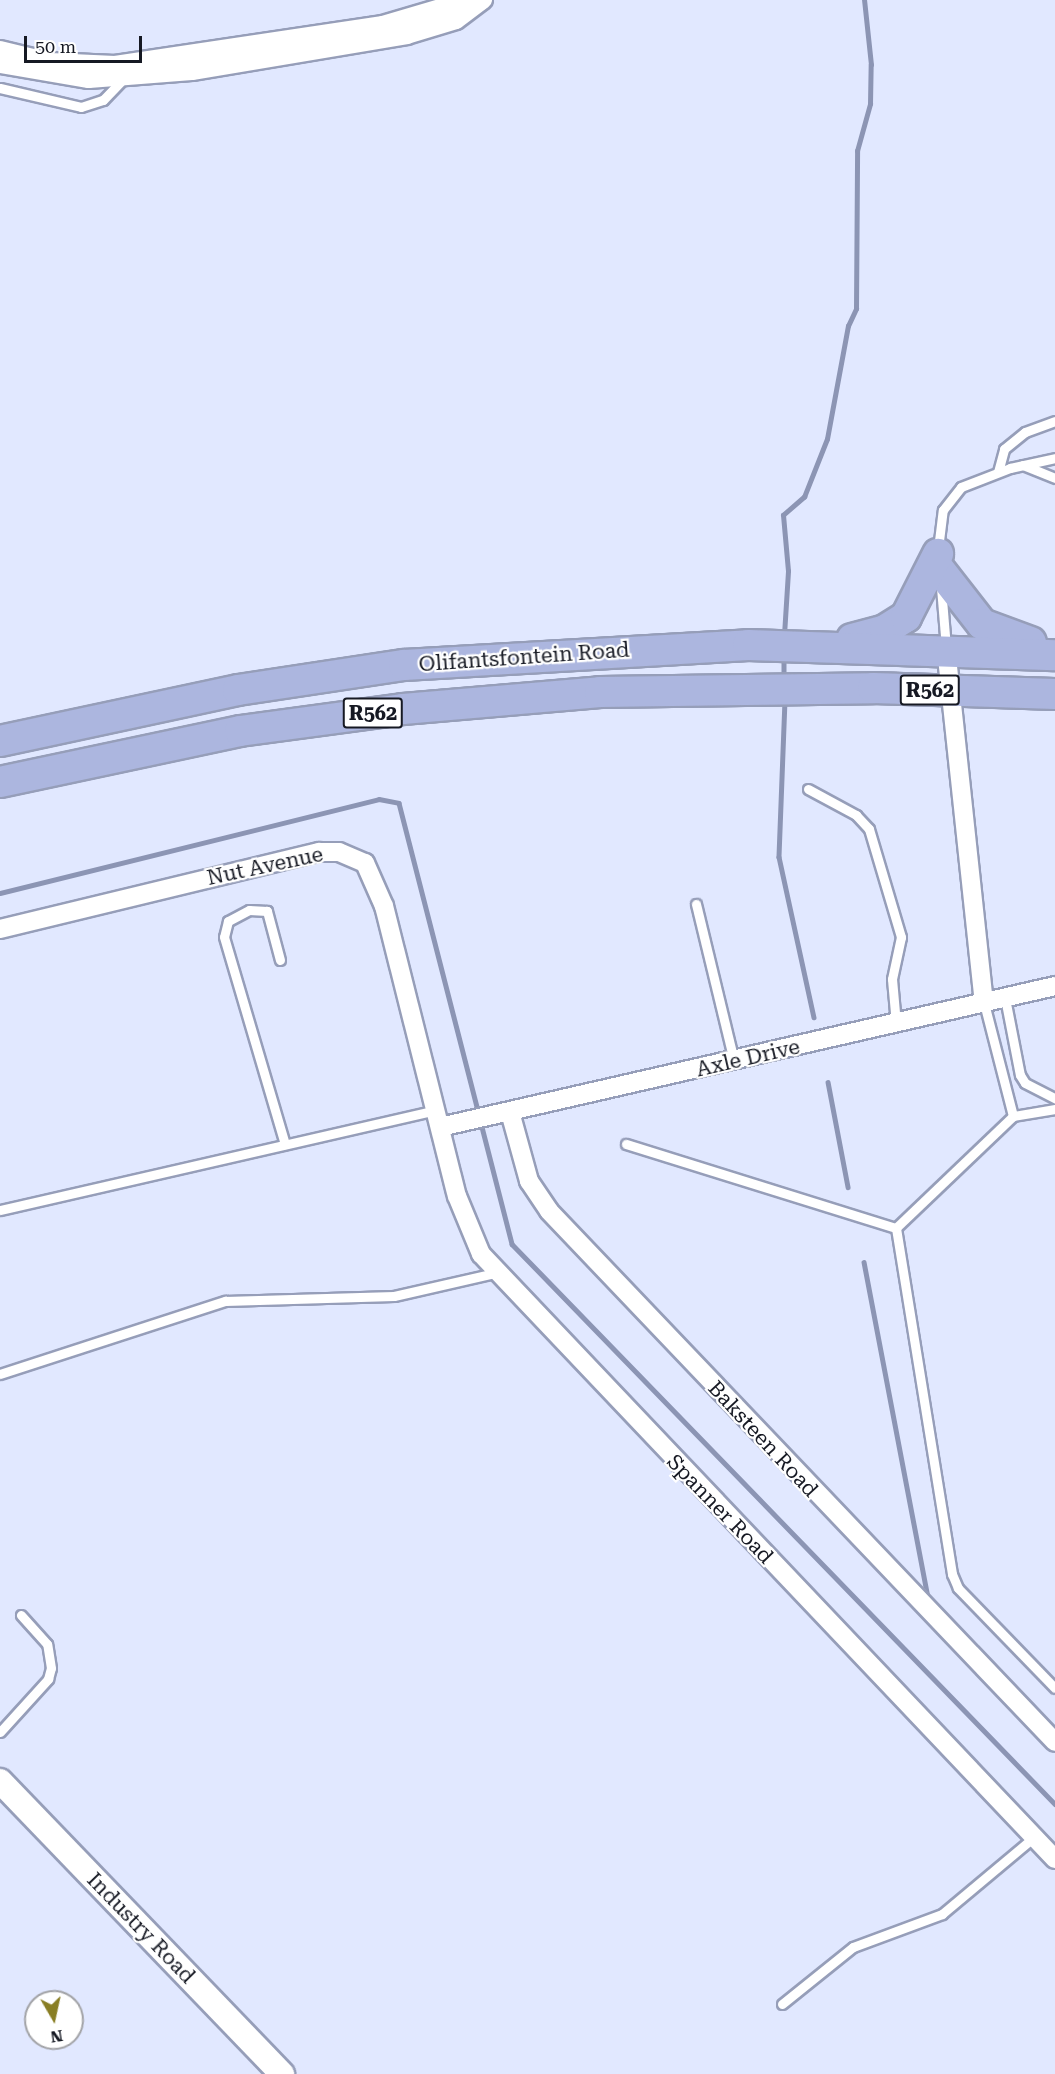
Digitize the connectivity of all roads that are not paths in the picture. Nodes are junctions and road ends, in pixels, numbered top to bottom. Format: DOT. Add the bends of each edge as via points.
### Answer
graph roads {
  1 [pos="482,1"];
  2 [pos="0,50"];
  3 [pos="0,64"];
  4 [pos="123,79"];
  5 [pos="0,88"];
  6 [pos="1055,421"];
  7 [pos="1055,458"];
  8 [pos="1023,465"];
  9 [pos="998,471"];
  10 [pos="1055,478"];
  11 [pos="939,562"];
  12 [pos="808,645"];
  13 [pos="946,648"];
  14 [pos="1055,648"];
  15 [pos="1055,655"];
  16 [pos="953,691"];
  17 [pos="1055,694"];
  18 [pos="0,741"];
  19 [pos="0,783"];
  20 [pos="808,789"];
  21 [pos="696,904"];
  22 [pos="0,929"];
  23 [pos="280,960"];
  24 [pos="1055,986"];
  25 [pos="1005,998"];
  26 [pos="984,1004"];
  27 [pos="896,1024"];
  28 [pos="734,1061"];
  29 [pos="1055,1098"];
  30 [pos="1055,1109"];
  31 [pos="501,1114"];
  32 [pos="1013,1116"];
  33 [pos="438,1118"];
  34 [pos="285,1144"];
  35 [pos="626,1144"];
  36 [pos="0,1210"];
  37 [pos="896,1228"];
  38 [pos="495,1273"];
  39 [pos="0,1374"];
  40 [pos="21,1616"];
  41 [pos="1055,1688"];
  42 [pos="0,1732"];
  43 [pos="1055,1742"];
  44 [pos="0,1781"];
  45 [pos="1034,1837"];
  46 [pos="1055,1859"];
  47 [pos="782,2004"];
  48 [pos="282,2074"];
  1 -- 2 [label="street" via="464,1 383,25 115,65 50,62"];
  1 -- 4 [label="street" via="456,20 407,35"];
  3 -- 4 [label="street" via="47,75"];
  4 -- 5 [label="lane" via="104,100 81,107"];
  6 -- 9 [label="lane" via="1025,432 1004,449"];
  7 -- 8 [label="lane"];
  8 -- 9 [label="lane"];
  8 -- 10 [label="lane"];
  9 -- 11 [label="lane" via="976,478 950,497 940,517"];
  11 -- 12 [label="main road" via="920,598 900,622 863,637"];
  11 -- 13 [label="lane"];
  11 -- 14 [label="main road" via="981,624 1002,635"];
  12 -- 13 [label="main road, Olifantsfontein Road / R562"];
  12 -- 18 [label="main road, Olifantsfontein Road / R562" via="404,665 238,690"];
  13 -- 15 [label="main road, Olifantsfontein Road / R562"];
  13 -- 16 [label="street"];
  16 -- 17 [label="main road, Olifantsfontein Road / R562"];
  16 -- 19 [label="main road, Olifantsfontein Road / R562" via="805,688 600,692 403,709 156,746"];
  16 -- 26 [label="street"];
  20 -- 27 [label="lane" via="856,815 869,830 901,937 892,980"];
  21 -- 28 [label="lane"];
  22 -- 33 [label="street, Nut Avenue" via="319,852 352,856 375,877"];
  23 -- 34 [label="lane" via="267,911 249,910 228,921 224,937"];
  24 -- 25 [label="street, Axle Drive"];
  25 -- 26 [label="street, Axle Drive"];
  25 -- 29 [label="lane" via="1020,1075 1025,1083"];
  26 -- 27 [label="street, Axle Drive"];
  26 -- 32 [label="lane"];
  27 -- 28 [label="street, Axle Drive"];
  28 -- 31 [label="street, Axle Drive"];
  30 -- 32 [label="lane"];
  31 -- 33 [label="street, Axle Drive" via="462,1121"];
  31 -- 43 [label="street, Baksteen Road" via="529,1180 549,1211"];
  32 -- 37 [label="lane"];
  33 -- 34 [label="lane"];
  33 -- 38 [label="street, Spanner Road" via="468,1232"];
  34 -- 36 [label="lane"];
  35 -- 37 [label="lane"];
  37 -- 41 [label="lane" via="952,1574 958,1588"];
  38 -- 39 [label="lane" via="394,1296 225,1301"];
  38 -- 45 [label="street, Spanner Road"];
  40 -- 42 [label="lane" via="47,1644 51,1668 48,1679"];
  44 -- 48 [label="street, Industry Road"];
  45 -- 46 [label="street, Spanner Road"];
  45 -- 47 [label="lane" via="942,1914 853,1947"];
}
